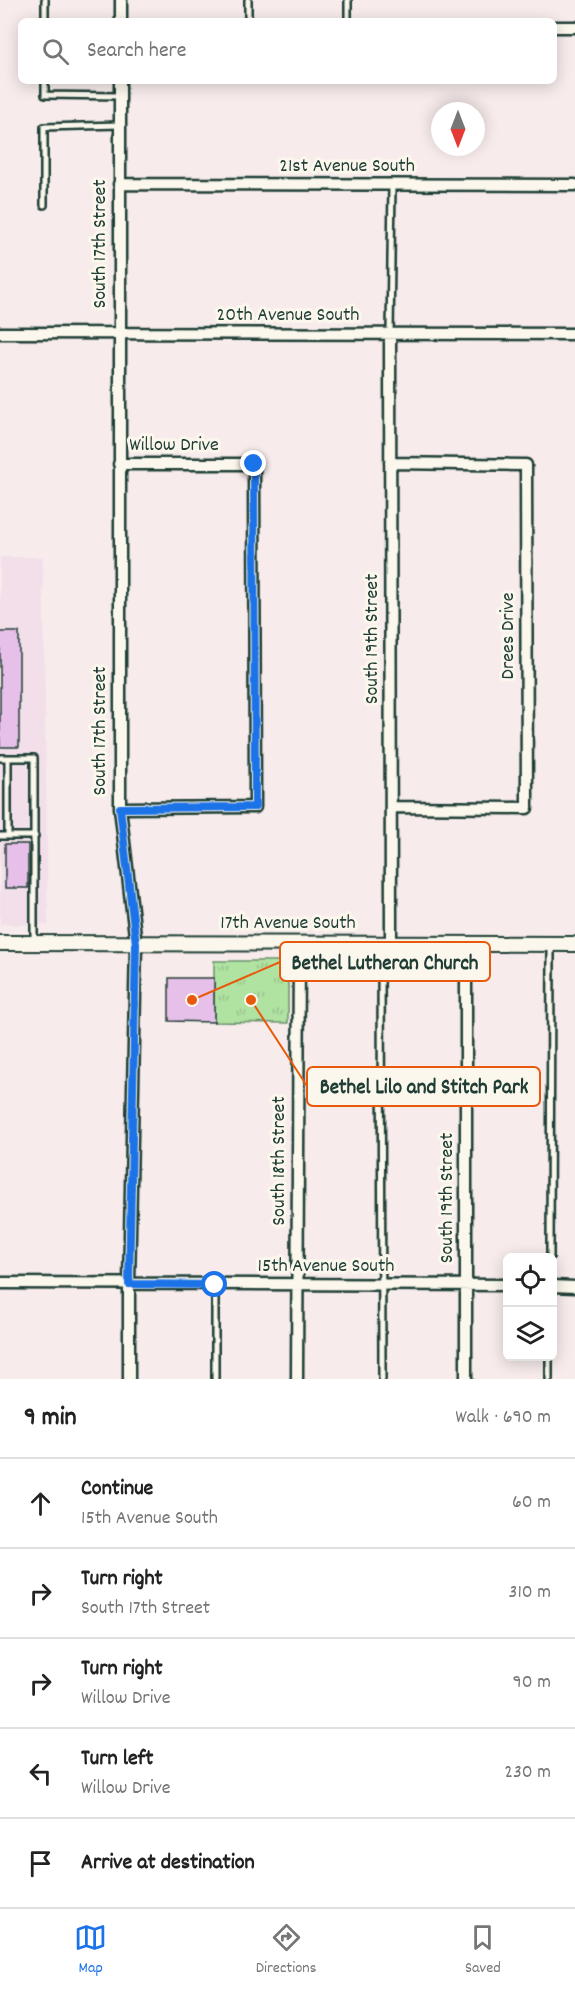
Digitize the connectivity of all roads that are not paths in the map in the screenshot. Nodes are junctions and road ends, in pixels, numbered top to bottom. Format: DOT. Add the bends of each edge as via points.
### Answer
graph roads {
  1 [pos="45,0"];
  2 [pos="121,0"];
  3 [pos="248,0"];
  4 [pos="348,0"];
  5 [pos="45,18"];
  6 [pos="121,18"];
  7 [pos="248,18"];
  8 [pos="348,18"];
  9 [pos="557,27"];
  10 [pos="575,27"];
  11 [pos="45,84"];
  12 [pos="120,84"];
  13 [pos="120,96"];
  14 [pos="120,125"];
  15 [pos="119,184"];
  16 [pos="392,185"];
  17 [pos="575,185"];
  18 [pos="44,205"];
  19 [pos="0,333"];
  20 [pos="119,333"];
  21 [pos="390,334"];
  22 [pos="575,334"];
  23 [pos="390,463"];
  24 [pos="119,464"];
  25 [pos="0,758"];
  26 [pos="8,758"];
  27 [pos="391,807"];
  28 [pos="120,808"];
  29 [pos="0,836"];
  30 [pos="8,836"];
  31 [pos="34,836"];
  32 [pos="0,943"];
  33 [pos="34,943"];
  34 [pos="136,944"];
  35 [pos="299,944"];
  36 [pos="386,944"];
  37 [pos="466,944"];
  38 [pos="551,944"];
  39 [pos="575,944"];
  40 [pos="550,1253"];
  41 [pos="0,1283"];
  42 [pos="129,1284"];
  43 [pos="215,1285"];
  44 [pos="297,1285"];
  45 [pos="382,1285"];
  46 [pos="466,1285"];
  47 [pos="503,1285"];
  48 [pos="557,1286"];
  49 [pos="575,1287"];
  50 [pos="549,1361"];
  51 [pos="129,1379"];
  52 [pos="215,1379"];
  53 [pos="297,1379"];
  54 [pos="382,1379"];
  55 [pos="466,1379"];
  56 [pos="549,1379"];
  1 -- 5 [label="lane"];
  2 -- 6 [label="street"];
  3 -- 7 [label="lane"];
  4 -- 8 [label="lane"];
  9 -- 10 [label="street"];
  11 -- 13 [label="lane" via="45,95"];
  12 -- 13 [label="street, South 17th Street"];
  13 -- 14 [label="street, South 17th Street"];
  14 -- 15 [label="street, South 17th Street"];
  14 -- 18 [label="lane" via="44,127"];
  15 -- 16 [label="street, 21st Avenue South"];
  15 -- 20 [label="street, South 17th Street"];
  16 -- 17 [label="street, 21st Avenue South"];
  16 -- 21 [label="lane"];
  19 -- 20 [label="street, 20th Avenue South"];
  20 -- 21 [label="street, 20th Avenue South"];
  20 -- 24 [label="street, South 17th Street"];
  21 -- 22 [label="street, 20th Avenue South"];
  21 -- 23 [label="street, South 19th Street"];
  23 -- 27 [label="street, South 19th Street"];
  23 -- 27 [label="street, Drees Drive" via="526,465 527,524 527,808"];
  24 -- 28 [label="street, South 17th Street"];
  24 -- 28 [label="street, Willow Drive" via="254,464 255,736 255,807"];
  25 -- 26 [label="lane"];
  26 -- 30 [label="lane"];
  26 -- 31 [label="lane" via="34,758"];
  27 -- 36 [label="street, South 19th Street"];
  28 -- 34 [label="street, South 17th Street"];
  29 -- 30 [label="lane"];
  30 -- 31 [label="lane"];
  31 -- 33 [label="lane"];
  32 -- 33 [label="street, 17th Avenue South"];
  33 -- 34 [label="street, 17th Avenue South"];
  34 -- 35 [label="street, 17th Avenue South"];
  34 -- 42 [label="street, South 17th Street"];
  35 -- 36 [label="street, 17th Avenue South"];
  35 -- 44 [label="street, South 18th Street"];
  36 -- 37 [label="street, 17th Avenue South"];
  36 -- 45 [label="lane"];
  37 -- 38 [label="street, 17th Avenue South"];
  37 -- 46 [label="street, South 19th Street"];
  38 -- 39 [label="street, 17th Avenue South"];
  38 -- 40 [label="lane"];
  41 -- 42 [label="street, 15th Avenue South"];
  42 -- 43 [label="street, 15th Avenue South"];
  42 -- 51 [label="street, South 17th Street"];
  43 -- 44 [label="street, 15th Avenue South"];
  43 -- 52 [label="lane"];
  44 -- 45 [label="street, 15th Avenue South"];
  44 -- 53 [label="street, South 18th Street"];
  45 -- 46 [label="street, 15th Avenue South"];
  45 -- 54 [label="lane"];
  46 -- 47 [label="street, 15th Avenue South"];
  46 -- 55 [label="street, South 19th Street"];
  48 -- 49 [label="street"];
  50 -- 56 [label="lane"];
}
